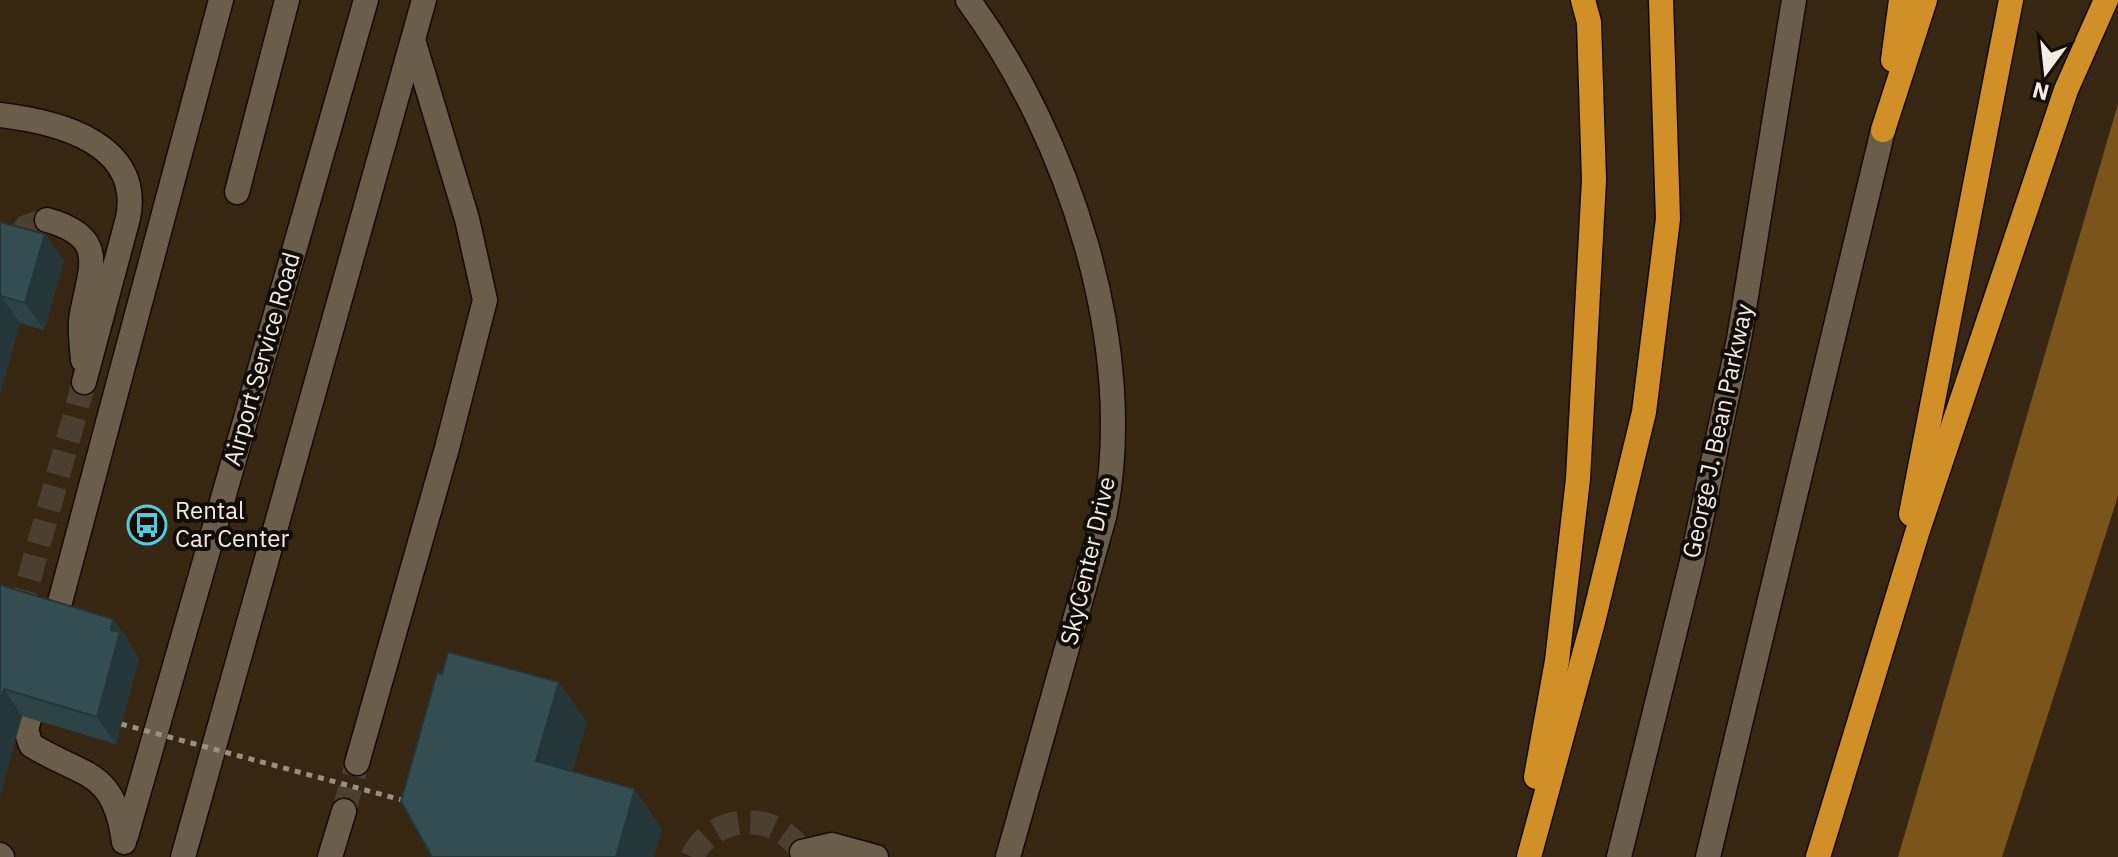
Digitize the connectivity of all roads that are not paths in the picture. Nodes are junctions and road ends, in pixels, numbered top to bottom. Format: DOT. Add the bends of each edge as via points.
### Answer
graph roads {
  1 [pos="221,0"];
  2 [pos="287,0"];
  3 [pos="366,0"];
  4 [pos="424,0"];
  5 [pos="968,0"];
  6 [pos="1583,0"];
  7 [pos="1661,0"];
  8 [pos="1794,0"];
  9 [pos="1901,0"];
  10 [pos="1925,0"];
  11 [pos="2011,0"];
  12 [pos="2106,0"];
  13 [pos="413,40"];
  14 [pos="0,115"];
  15 [pos="1883,130"];
  16 [pos="237,192"];
  17 [pos="47,220"];
  18 [pos="1883,646"];
  19 [pos="357,763"];
  20 [pos="344,811"];
  21 [pos="122,850"];
  22 [pos="802,852"];
  23 [pos="183,857"];
  24 [pos="330,857"];
  25 [pos="876,857"];
  26 [pos="1008,857"];
  27 [pos="1521,857"];
  28 [pos="1529,857"];
  29 [pos="1619,857"];
  30 [pos="1708,857"];
  31 [pos="1818,857"];
  1 -- 21 [label="street" via="26,730 31,745 96,778 108,790 119,812"];
  2 -- 16 [label="street"];
  3 -- 21 [label="street, Airport Service Road"];
  4 -- 13 [label="street"];
  5 -- 26 [label="street, SkyCenter Drive" via="1025,91 1069,191 1096,289 1111,409 1104,517"];
  6 -- 27 [label="highway" via="1589,22 1594,180 1578,479 1557,661"];
  7 -- 28 [label="highway" via="1668,219 1644,412"];
  8 -- 29 [label="street, George J. Bean Parkway" via="1739,339 1692,562"];
  9 -- 15 [label="highway"];
  10 -- 15 [label="highway"];
  11 -- 18 [label="highway"];
  12 -- 18 [label="highway" via="2066,90"];
  13 -- 19 [label="street" via="467,219 485,300"];
  13 -- 23 [label="street"];
  14 -- 17 [label="street" via="98,144 115,156 127,180 128,218 84,382 81,318 94,266 91,248 70,226"];
  15 -- 30 [label="street"];
  18 -- 31 [label="highway"];
  20 -- 24 [label="street"];
  22 -- 25 [label="street" via="832,845"];
}
